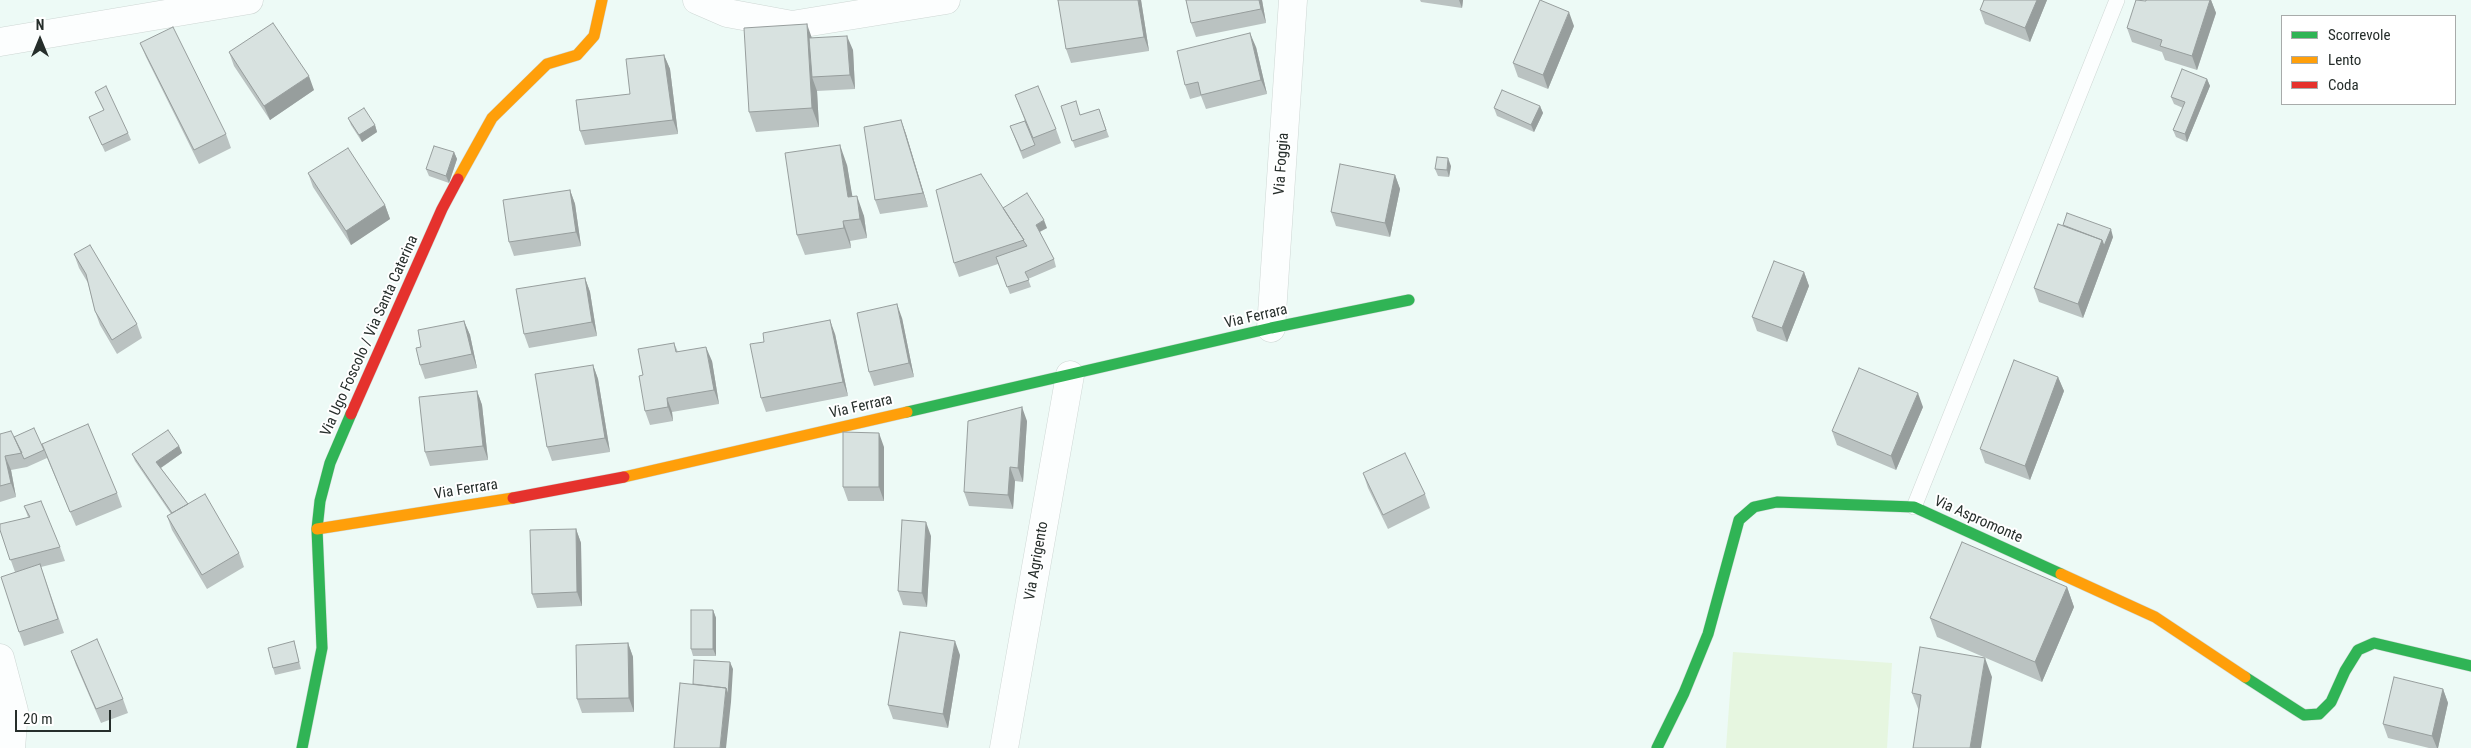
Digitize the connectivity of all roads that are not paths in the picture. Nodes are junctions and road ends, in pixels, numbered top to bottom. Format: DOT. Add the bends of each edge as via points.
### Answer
graph roads {
  1 [pos="249,0"];
  2 [pos="602,0"];
  3 [pos="697,0"];
  4 [pos="946,0"];
  5 [pos="1293,0"];
  6 [pos="2117,0"];
  7 [pos="0,42"];
  8 [pos="1409,300"];
  9 [pos="1271,328"];
  10 [pos="1070,375"];
  11 [pos="1914,507"];
  12 [pos="317,529"];
  13 [pos="0,658"];
  14 [pos="2471,666"];
  15 [pos="12,748"];
  16 [pos="302,748"];
  17 [pos="1004,748"];
  18 [pos="1657,748"];
  1 -- 7 [label="street"];
  2 -- 12 [label="street, Via Ugo Foscolo / Via Santa Caterina" via="594,36 576,55 547,64 492,118 442,209 330,464 320,501"];
  3 -- 4 [label="street" via="727,13 792,25"];
  5 -- 9 [label="street, Via Foggia"];
  6 -- 11 [label="lane"];
  8 -- 9 [label="street, Via Ferrara"];
  9 -- 10 [label="street, Via Ferrara"];
  10 -- 12 [label="street, Via Ferrara" via="586,486"];
  10 -- 17 [label="street, Via Agrigento"];
  11 -- 14 [label="street, Via Aspromonte" via="2155,617 2304,715 2319,714 2331,702 2358,650 2374,643"];
  11 -- 18 [label="street, Via Aspromonte" via="1777,502 1754,507 1739,520 1708,634 1684,694"];
  12 -- 16 [label="street, Via Ugo Foscolo / Via Santa Caterina" via="322,648"];
  13 -- 15 [label="street" via="14,710"];
}
